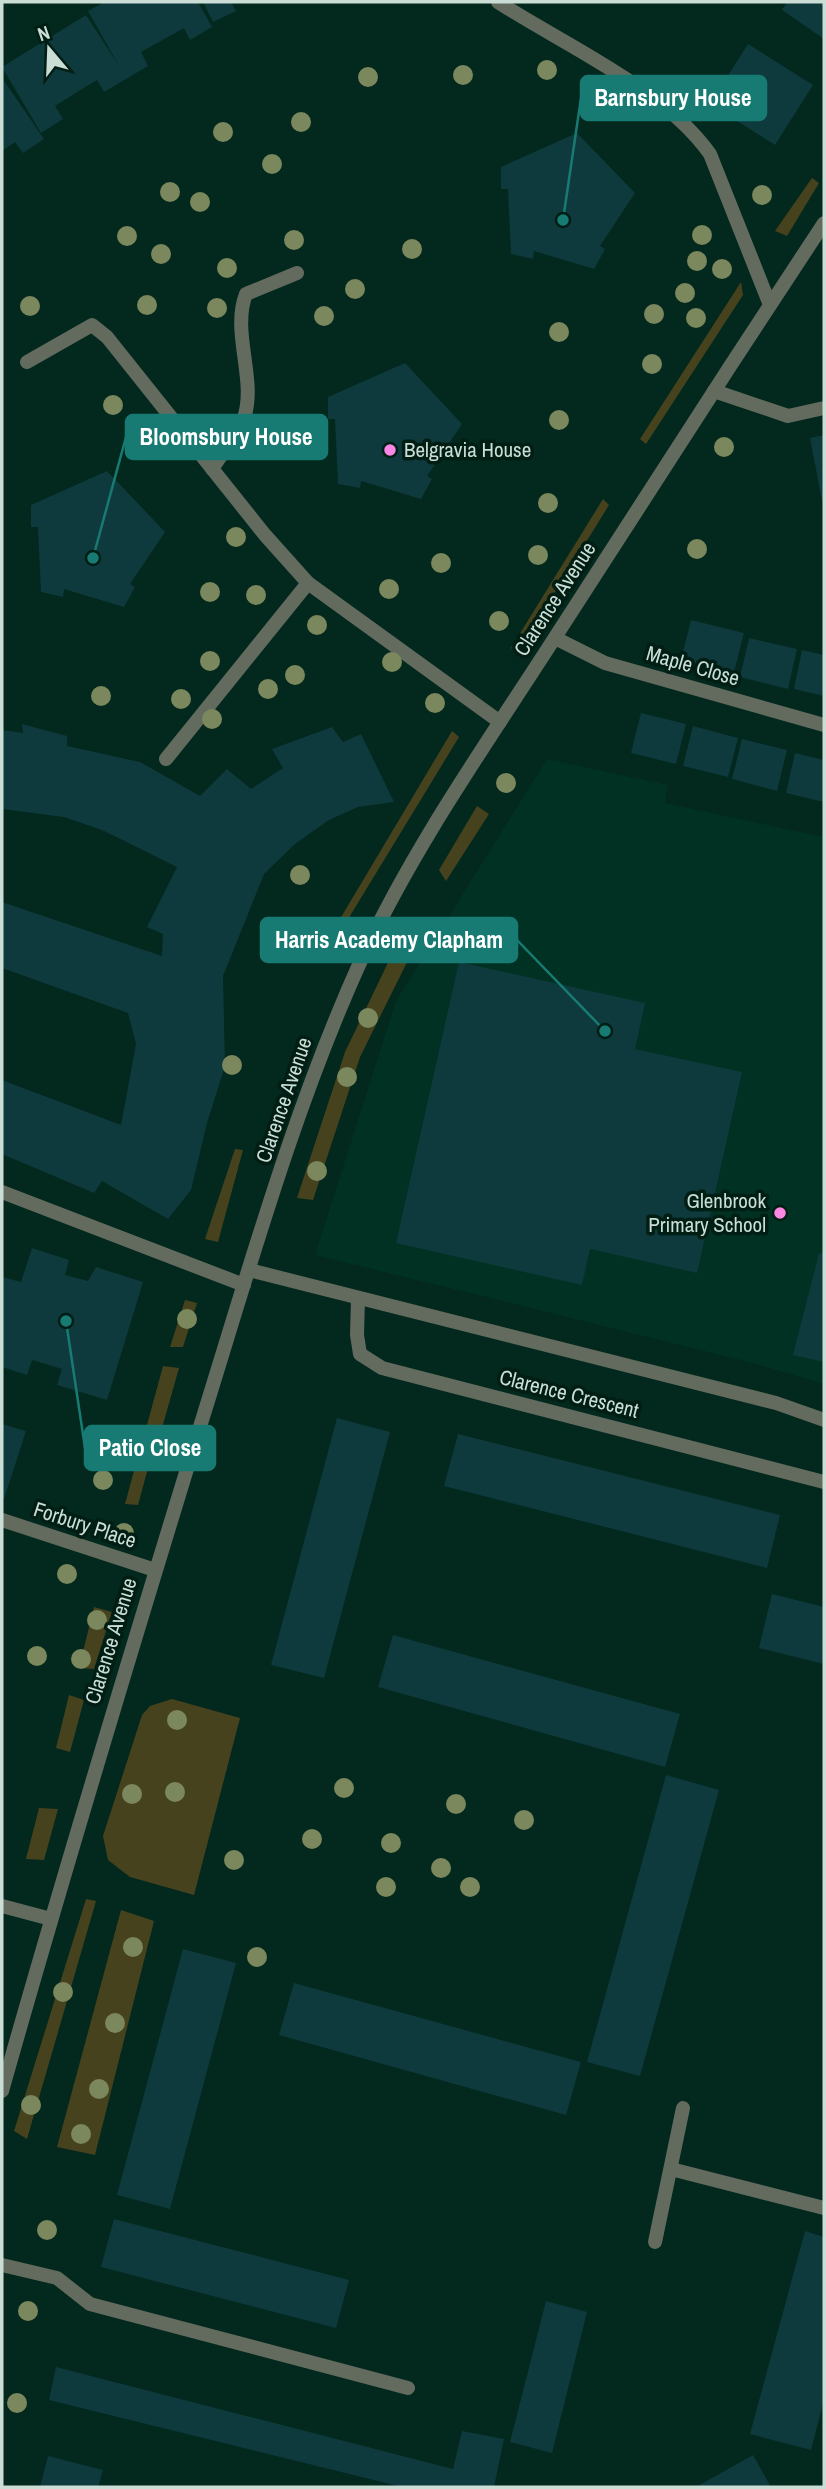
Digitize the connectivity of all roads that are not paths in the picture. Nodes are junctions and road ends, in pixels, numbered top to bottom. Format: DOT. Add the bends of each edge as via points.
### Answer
graph roads {
  1 [pos="498,2"];
  2 [pos="824,223"];
  3 [pos="297,273"];
  4 [pos="770,305"];
  5 [pos="27,362"];
  6 [pos="714,391"];
  7 [pos="824,408"];
  8 [pos="212,469"];
  9 [pos="307,583"];
  10 [pos="555,638"];
  11 [pos="500,722"];
  12 [pos="824,725"];
  13 [pos="166,759"];
  14 [pos="2,1192"];
  15 [pos="248,1270"];
  16 [pos="244,1285"];
  17 [pos="358,1298"];
  18 [pos="824,1420"];
  19 [pos="824,1482"];
  20 [pos="2,1520"];
  21 [pos="155,1570"];
  22 [pos="2,1906"];
  23 [pos="51,1919"];
  24 [pos="2,2091"];
  25 [pos="683,2108"];
  26 [pos="671,2169"];
  27 [pos="824,2208"];
  28 [pos="655,2242"];
  29 [pos="2,2265"];
  30 [pos="408,2388"];
  1 -- 4 [label="street" via="634,85 695,132 710,153"];
  2 -- 4 [label="street, Clarence Avenue"];
  3 -- 8 [label="street" via="246,294 240,308 244,418"];
  4 -- 6 [label="street, Clarence Avenue"];
  5 -- 8 [label="street" via="92,325 107,337"];
  6 -- 7 [label="street" via="788,416"];
  6 -- 10 [label="street, Clarence Avenue"];
  8 -- 9 [label="street"];
  9 -- 11 [label="street"];
  9 -- 13 [label="street"];
  10 -- 11 [label="street, Clarence Avenue"];
  10 -- 12 [label="street, Maple Close" via="605,663"];
  11 -- 15 [label="street, Clarence Avenue" via="415,860 365,953 307,1094"];
  14 -- 16 [label="street"];
  15 -- 16 [label="street, Clarence Avenue"];
  15 -- 17 [label="street, Clarence Crescent"];
  16 -- 21 [label="street, Clarence Avenue"];
  17 -- 18 [label="street, Clarence Crescent" via="776,1403"];
  17 -- 19 [label="street, Clarence Crescent" via="360,1354 382,1368"];
  20 -- 21 [label="street, Forbury Place"];
  21 -- 23 [label="street, Clarence Avenue"];
  22 -- 23 [label="street"];
  23 -- 24 [label="street, Clarence Avenue"];
  25 -- 26 [label="street"];
  26 -- 27 [label="street"];
  26 -- 28 [label="street"];
  29 -- 30 [label="street" via="57,2278 90,2304"];
}
